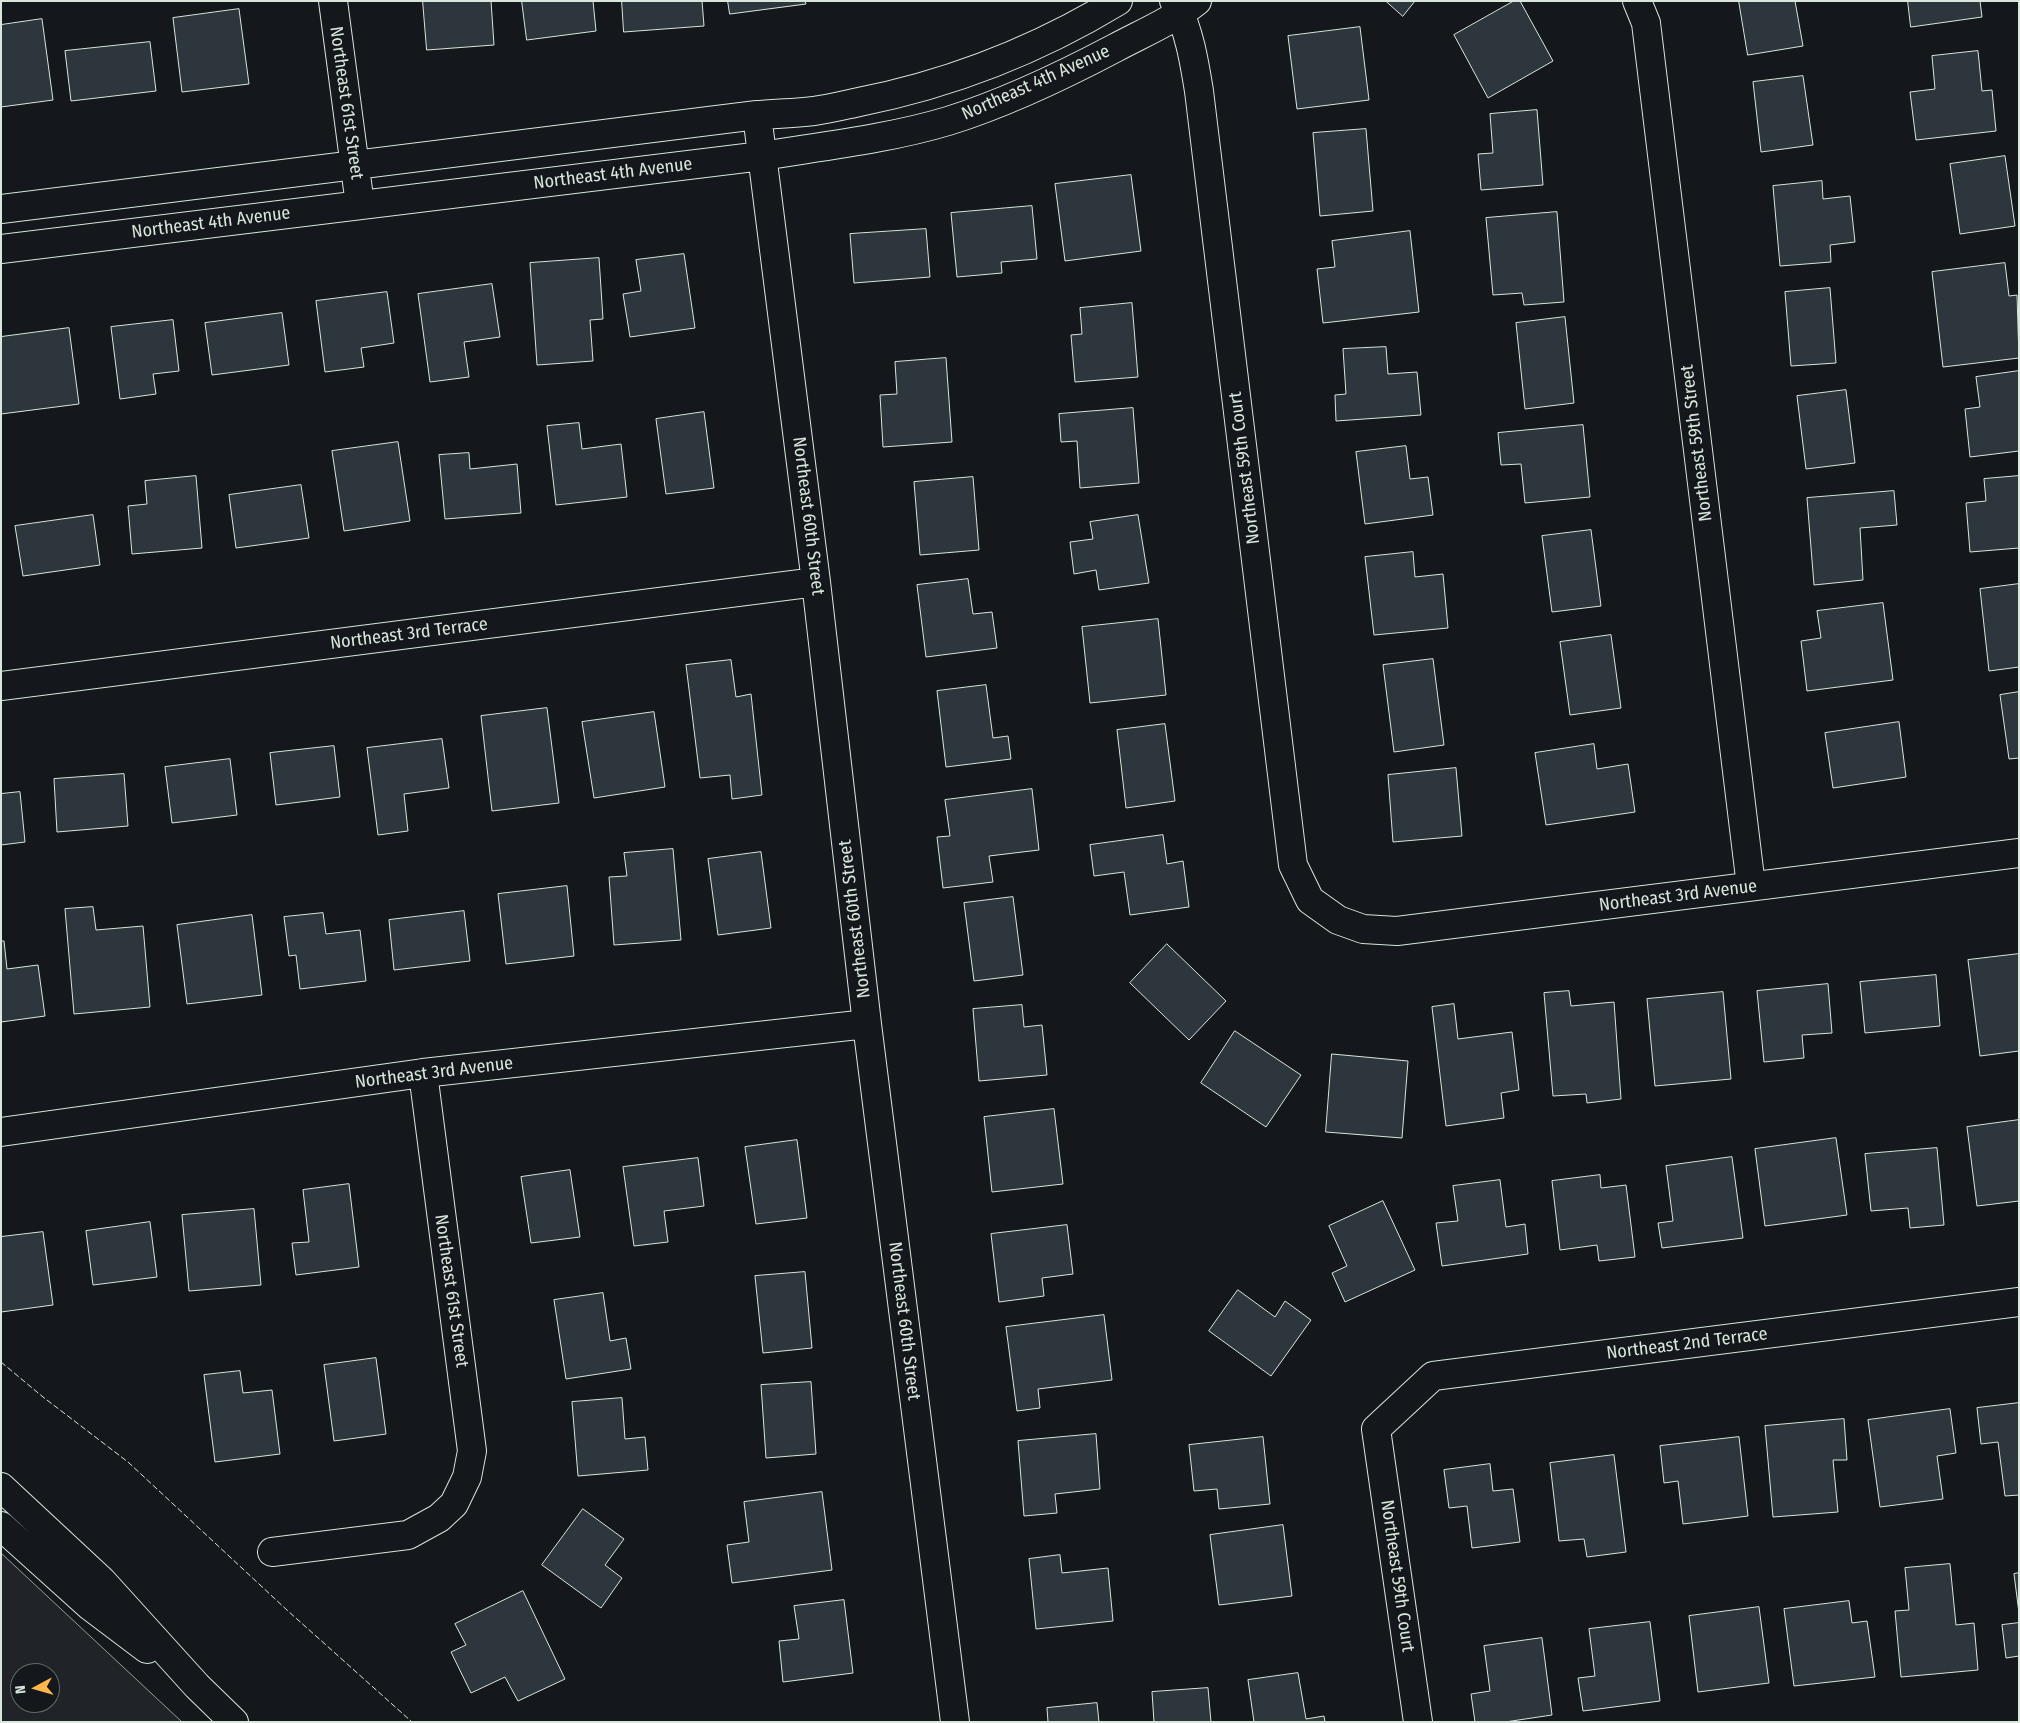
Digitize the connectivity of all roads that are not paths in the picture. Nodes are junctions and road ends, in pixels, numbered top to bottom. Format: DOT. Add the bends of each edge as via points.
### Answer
graph roads {
  1 [pos="333,1"];
  2 [pos="1118,1"];
  3 [pos="1638,1"];
  4 [pos="1184,6"];
  5 [pos="757,115"];
  6 [pos="762,156"];
  7 [pos="355,166"];
  8 [pos="360,205"];
  9 [pos="1,209"];
  10 [pos="1,249"];
  11 [pos="816,582"];
  12 [pos="1,686"];
  13 [pos="2019,853"];
  14 [pos="1751,886"];
  15 [pos="1338,920"];
  16 [pos="867,1024"];
  17 [pos="423,1074"];
  18 [pos="1,1132"];
  19 [pos="2019,1302"];
  20 [pos="1376,1429"];
  21 [pos="1,1487"];
  22 [pos="1,1526"];
  23 [pos="272,1552"];
  24 [pos="196,1686"];
  25 [pos="234,1722"];
  26 [pos="955,1722"];
  27 [pos="1418,1722"];
  1 -- 7 [label="main road, Northeast 61st Street"];
  2 -- 5 [label="main road, Northeast 4th Avenue" via="1034,46 956,77 888,97 816,111"];
  3 -- 14 [label="main road, Northeast 59th Street" via="1646,24"];
  4 -- 6 [label="main road, Northeast 4th Avenue" via="1091,61 949,121 884,136"];
  4 -- 15 [label="main road, Northeast 59th Court" via="1199,91 1293,865 1310,900"];
  5 -- 6 [label="main road, Northeast 60th Street"];
  5 -- 7 [label="main road, Northeast 4th Avenue"];
  6 -- 8 [label="main road, Northeast 4th Avenue"];
  6 -- 11 [label="main road, Northeast 60th Street"];
  7 -- 8 [label="main road, Northeast 61st Street"];
  7 -- 9 [label="main road, Northeast 4th Avenue"];
  8 -- 10 [label="main road, Northeast 4th Avenue"];
  11 -- 12 [label="main road, Northeast 3rd Terrace"];
  11 -- 16 [label="main road, Northeast 60th Street"];
  13 -- 14 [label="main road, Northeast 3rd Avenue"];
  14 -- 15 [label="main road, Northeast 3rd Avenue" via="1398,931 1364,929"];
  16 -- 17 [label="main road, Northeast 3rd Avenue"];
  16 -- 26 [label="main road, Northeast 60th Street"];
  17 -- 18 [label="main road, Northeast 3rd Avenue"];
  17 -- 23 [label="main road, Northeast 61st Street" via="472,1452 467,1477 454,1504 439,1518 408,1535"];
  19 -- 20 [label="main road, Northeast 2nd Terrace" via="1433,1376"];
  20 -- 27 [label="main road, Northeast 59th Court"];
  21 -- 24 [label="main road" via="102,1581"];
  22 -- 24 [label="main road" via="90,1606"];
  24 -- 25 [label="main road"];
}
